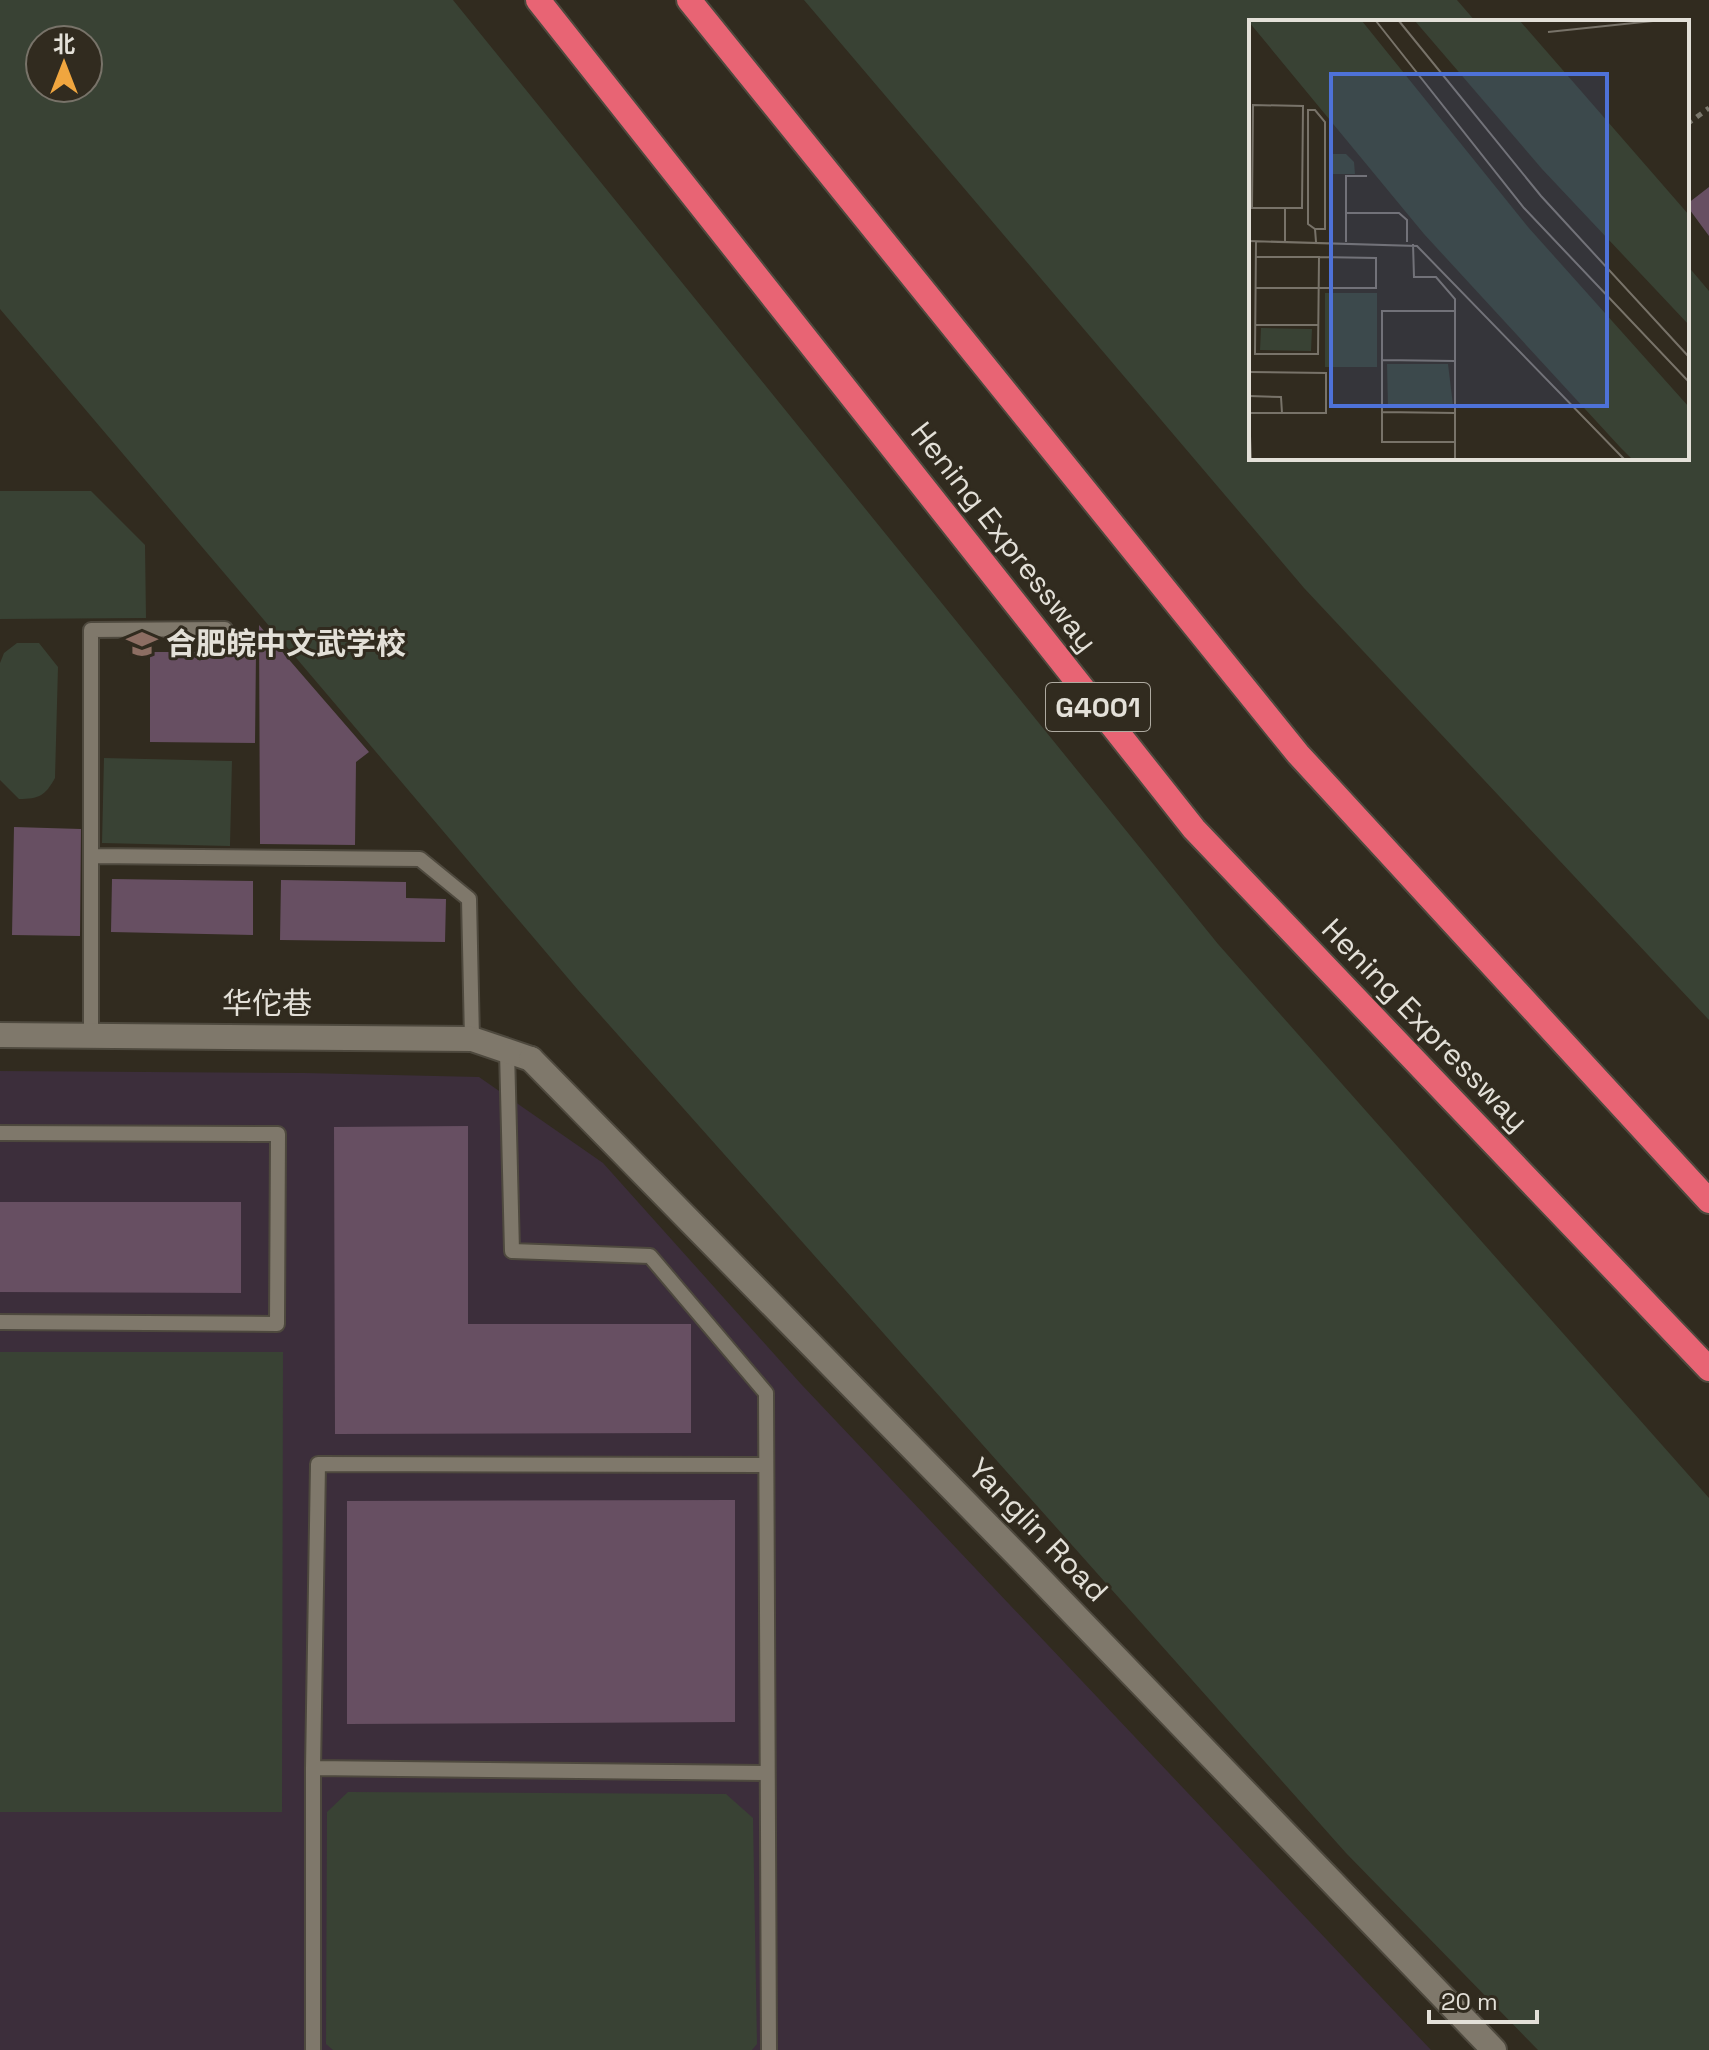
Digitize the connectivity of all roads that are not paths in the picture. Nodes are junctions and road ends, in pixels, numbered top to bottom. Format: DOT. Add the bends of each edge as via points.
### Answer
graph roads {
  1 [pos="538,0"];
  2 [pos="689,0"];
  3 [pos="225,629"];
  4 [pos="91,856"];
  5 [pos="0,1035"];
  6 [pos="91,1035"];
  7 [pos="472,1039"];
  8 [pos="507,1051"];
  9 [pos="531,1059"];
  10 [pos="0,1133"];
  11 [pos="1709,1201"];
  12 [pos="0,1322"];
  13 [pos="1709,1369"];
  14 [pos="766,1465"];
  15 [pos="313,1768"];
  16 [pos="767,1773"];
  17 [pos="313,2050"];
  18 [pos="769,2050"];
  19 [pos="1494,2050"];
  1 -- 13 [label="highway, Hening Expressway / G4001" via="1194,829"];
  2 -- 11 [label="highway" via="1298,754"];
  3 -- 4 [label="lane" via="91,630"];
  4 -- 6 [label="lane"];
  4 -- 7 [label="lane" via="420,859 469,899"];
  5 -- 6 [label="street, 华佗巷"];
  6 -- 7 [label="street, 华佗巷"];
  7 -- 8 [label="street, 华佗巷"];
  8 -- 9 [label="street, 华佗巷"];
  8 -- 14 [label="lane" via="512,1251 650,1256 766,1393"];
  9 -- 19 [label="street, Yanglin Road"];
  10 -- 12 [label="lane" via="278,1134 278,1149 277,1324"];
  14 -- 15 [label="lane" via="318,1464"];
  14 -- 16 [label="lane"];
  15 -- 16 [label="lane"];
  15 -- 17 [label="lane"];
  16 -- 18 [label="lane"];
}
